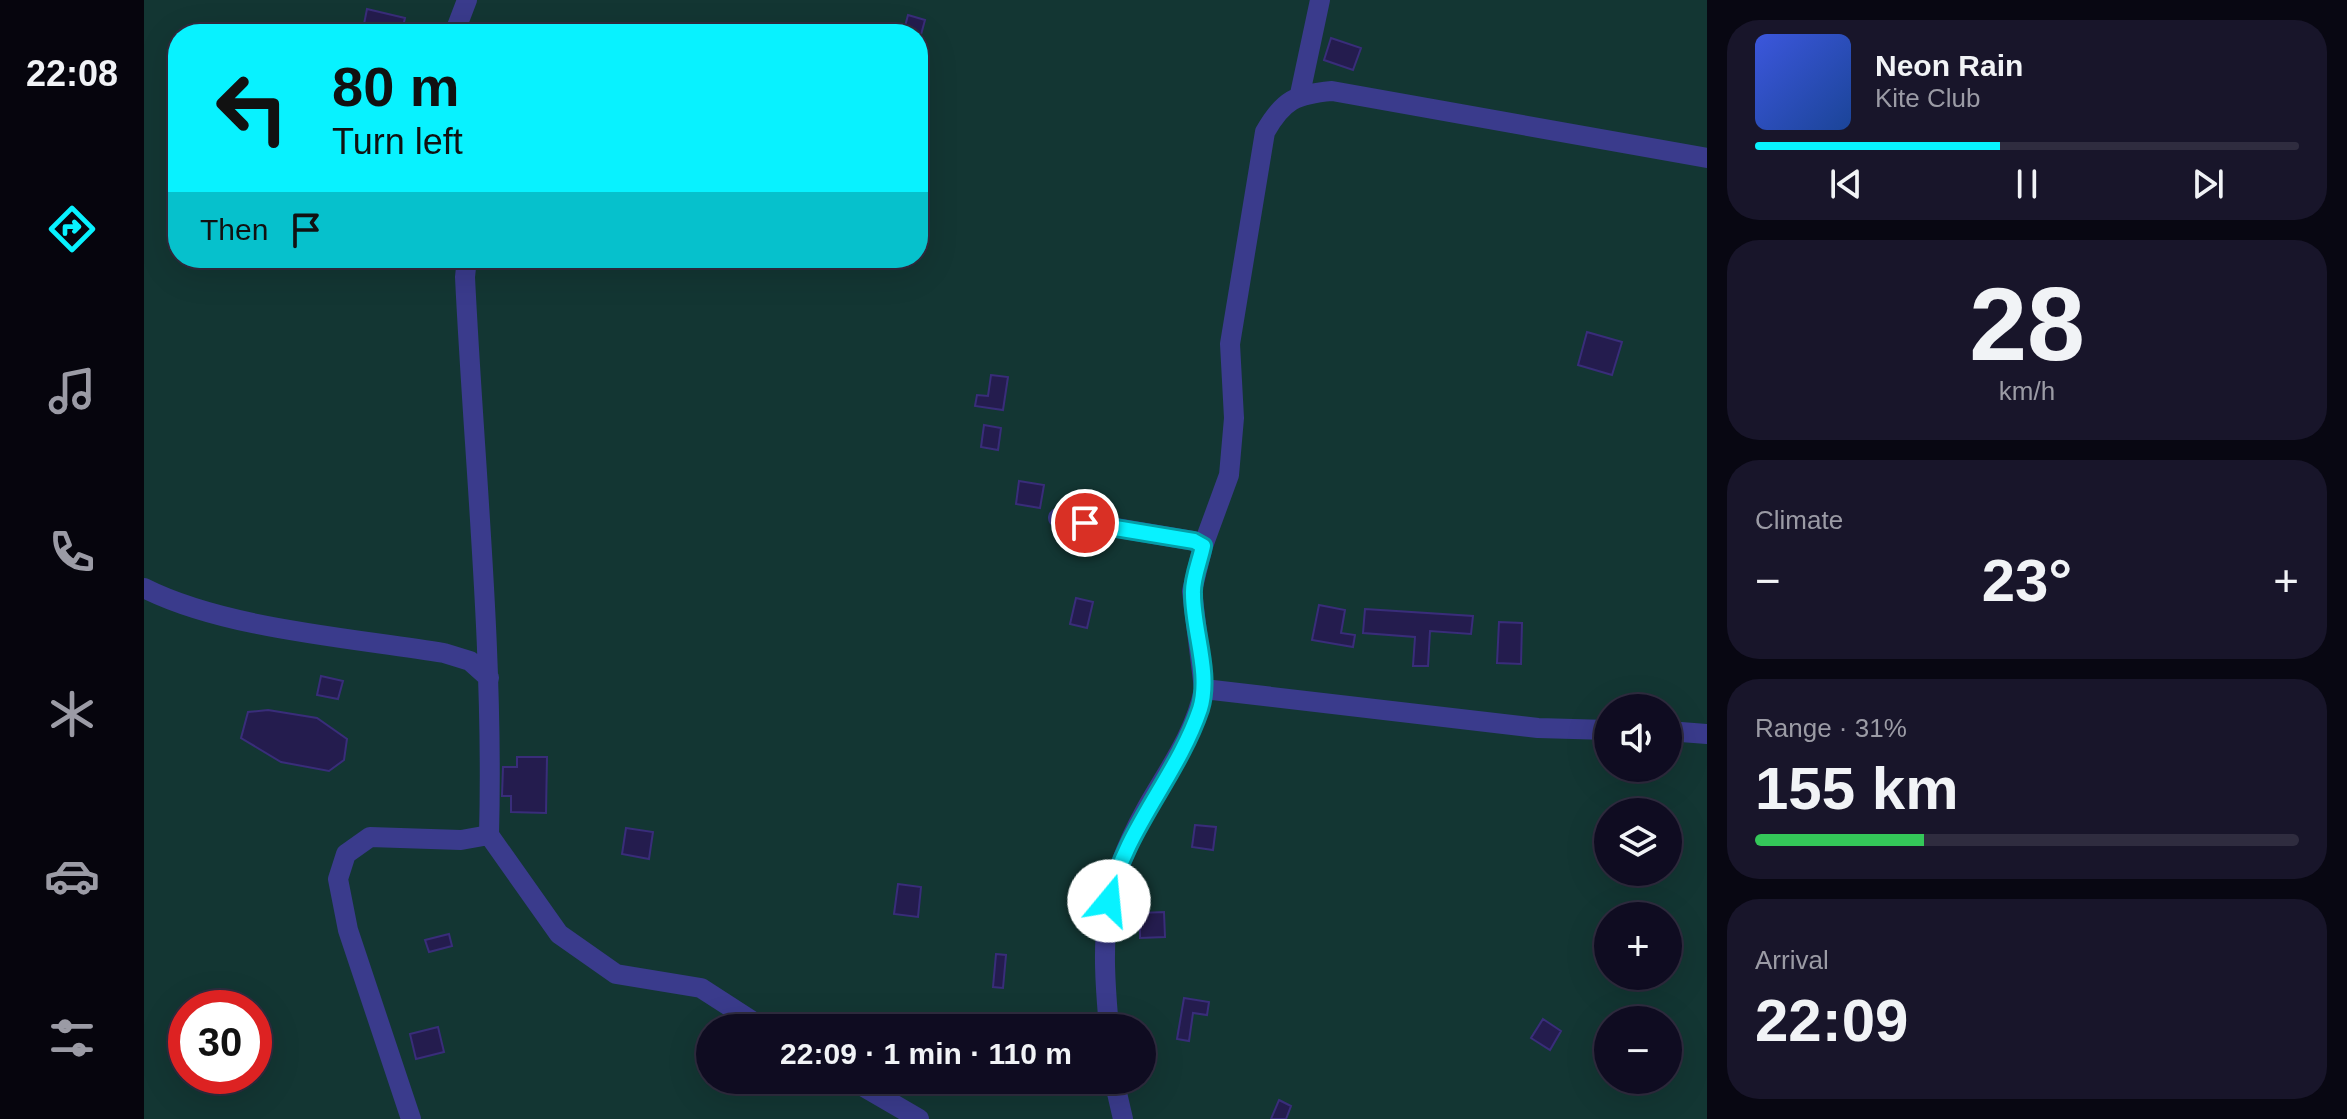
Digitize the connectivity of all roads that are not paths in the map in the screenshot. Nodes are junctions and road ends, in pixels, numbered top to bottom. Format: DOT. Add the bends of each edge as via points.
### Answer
graph roads {
  1 [pos="467,0"];
  2 [pos="1320,0"];
  3 [pos="458,24"];
  4 [pos="1300,94"];
  5 [pos="1707,158"];
  6 [pos="467,268"];
  7 [pos="1058,518"];
  8 [pos="1203,546"];
  9 [pos="144,588"];
  10 [pos="489,678"];
  11 [pos="1204,689"];
  12 [pos="1594,730"];
  13 [pos="1682,732"];
  14 [pos="1707,734"];
  15 [pos="489,835"];
  16 [pos="741,1014"];
  17 [pos="1108,1014"];
  18 [pos="876,1094"];
  19 [pos="1117,1094"];
  20 [pos="411,1119"];
  21 [pos="919,1119"];
  22 [pos="1123,1119"];
  1 -- 3 [label="street"];
  2 -- 4 [label="street"];
  4 -- 5 [label="street" via="1332,91"];
  4 -- 8 [label="street" via="1276,113 1265,132 1230,344 1234,418 1229,475"];
  6 -- 10 [label="street"];
  7 -- 8 [label="street"];
  8 -- 11 [label="street" via="1192,591"];
  9 -- 10 [label="street" via="228,617 444,653 470,661"];
  10 -- 15 [label="street"];
  11 -- 12 [label="street" via="1538,728"];
  11 -- 17 [label="street" via="1184,745 1114,877 1103,925"];
  13 -- 14 [label="street"];
  15 -- 16 [label="street" via="559,934 616,974 701,988"];
  15 -- 20 [label="street" via="461,840 370,837 346,854 338,879 348,930"];
  18 -- 21 [label="street"];
  19 -- 22 [label="street"];
}
